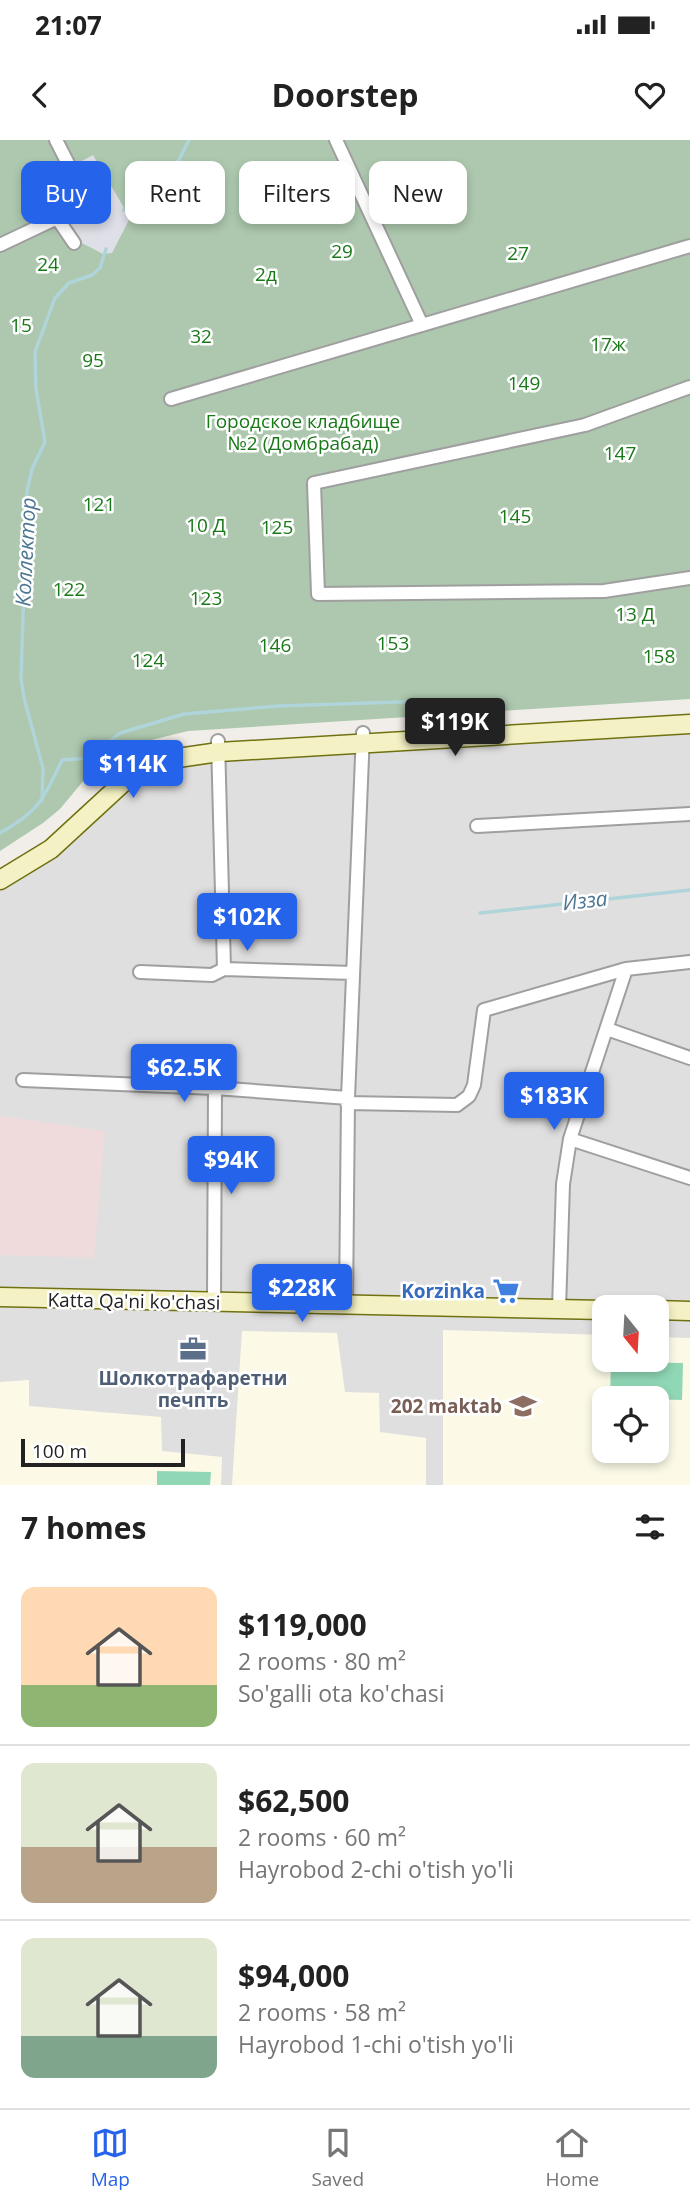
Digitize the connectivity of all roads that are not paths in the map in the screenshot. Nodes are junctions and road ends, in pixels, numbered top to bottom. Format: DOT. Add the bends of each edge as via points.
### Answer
graph roads {
  1 [pos="56,140"];
  2 [pos="336,140"];
  3 [pos="67,161"];
  4 [pos="44,224"];
  5 [pos="61,224"];
  6 [pos="74,243"];
  7 [pos="0,245"];
  8 [pos="690,246"];
  9 [pos="422,325"];
  10 [pos="690,387"];
  11 [pos="171,399"];
  12 [pos="690,578"];
  13 [pos="690,713"];
  14 [pos="690,724"];
  15 [pos="363,739"];
  16 [pos="218,746"];
  17 [pos="690,814"];
  18 [pos="477,826"];
  19 [pos="0,866"];
  20 [pos="0,880"];
  21 [pos="690,962"];
  22 [pos="224,969"];
  23 [pos="626,969"];
  24 [pos="140,972"];
  25 [pos="353,973"];
  26 [pos="607,1030"];
  27 [pos="690,1058"];
  28 [pos="23,1080"];
  29 [pos="215,1088"];
  30 [pos="348,1100"];
  31 [pos="569,1139"];
  32 [pos="690,1178"];
  33 [pos="0,1297"];
  34 [pos="214,1303"];
  35 [pos="346,1306"];
  36 [pos="559,1309"];
  37 [pos="592,1310"];
  38 [pos="669,1310"];
  39 [pos="690,1311"];
  1 -- 3 [label="street"];
  2 -- 9 [label="street"];
  4 -- 7 [label="street"];
  5 -- 6 [label="street"];
  8 -- 9 [label="street"];
  9 -- 11 [label="street"];
  10 -- 12 [label="street" via="585,425 314,482 318,594 604,591"];
  13 -- 15 [label="main road"];
  14 -- 15 [label="main road"];
  15 -- 16 [label="main road"];
  15 -- 25 [label="street"];
  16 -- 19 [label="main road" via="167,749 136,762 44,839"];
  16 -- 20 [label="main road" via="127,779 51,849"];
  16 -- 22 [label="street"];
  17 -- 18 [label="street"];
  21 -- 23 [label="street"];
  22 -- 24 [label="street" via="212,975"];
  22 -- 25 [label="street"];
  23 -- 26 [label="street"];
  23 -- 30 [label="street" via="484,1010 474,1084 469,1096 457,1105"];
  25 -- 30 [label="street"];
  26 -- 27 [label="street"];
  26 -- 31 [label="street"];
  28 -- 29 [label="street"];
  29 -- 30 [label="street"];
  29 -- 34 [label="street"];
  30 -- 35 [label="street"];
  31 -- 32 [label="street"];
  31 -- 36 [label="street"];
  33 -- 34 [label="main road, Katta Qa'ni ko'chasi"];
  34 -- 35 [label="main road, Katta Qa'ni ko'chasi"];
  35 -- 36 [label="main road, Katta Qa'ni ko'chasi"];
  36 -- 37 [label="main road, Katta Qa'ni ko'chasi"];
  38 -- 39 [label="main road"];
}
